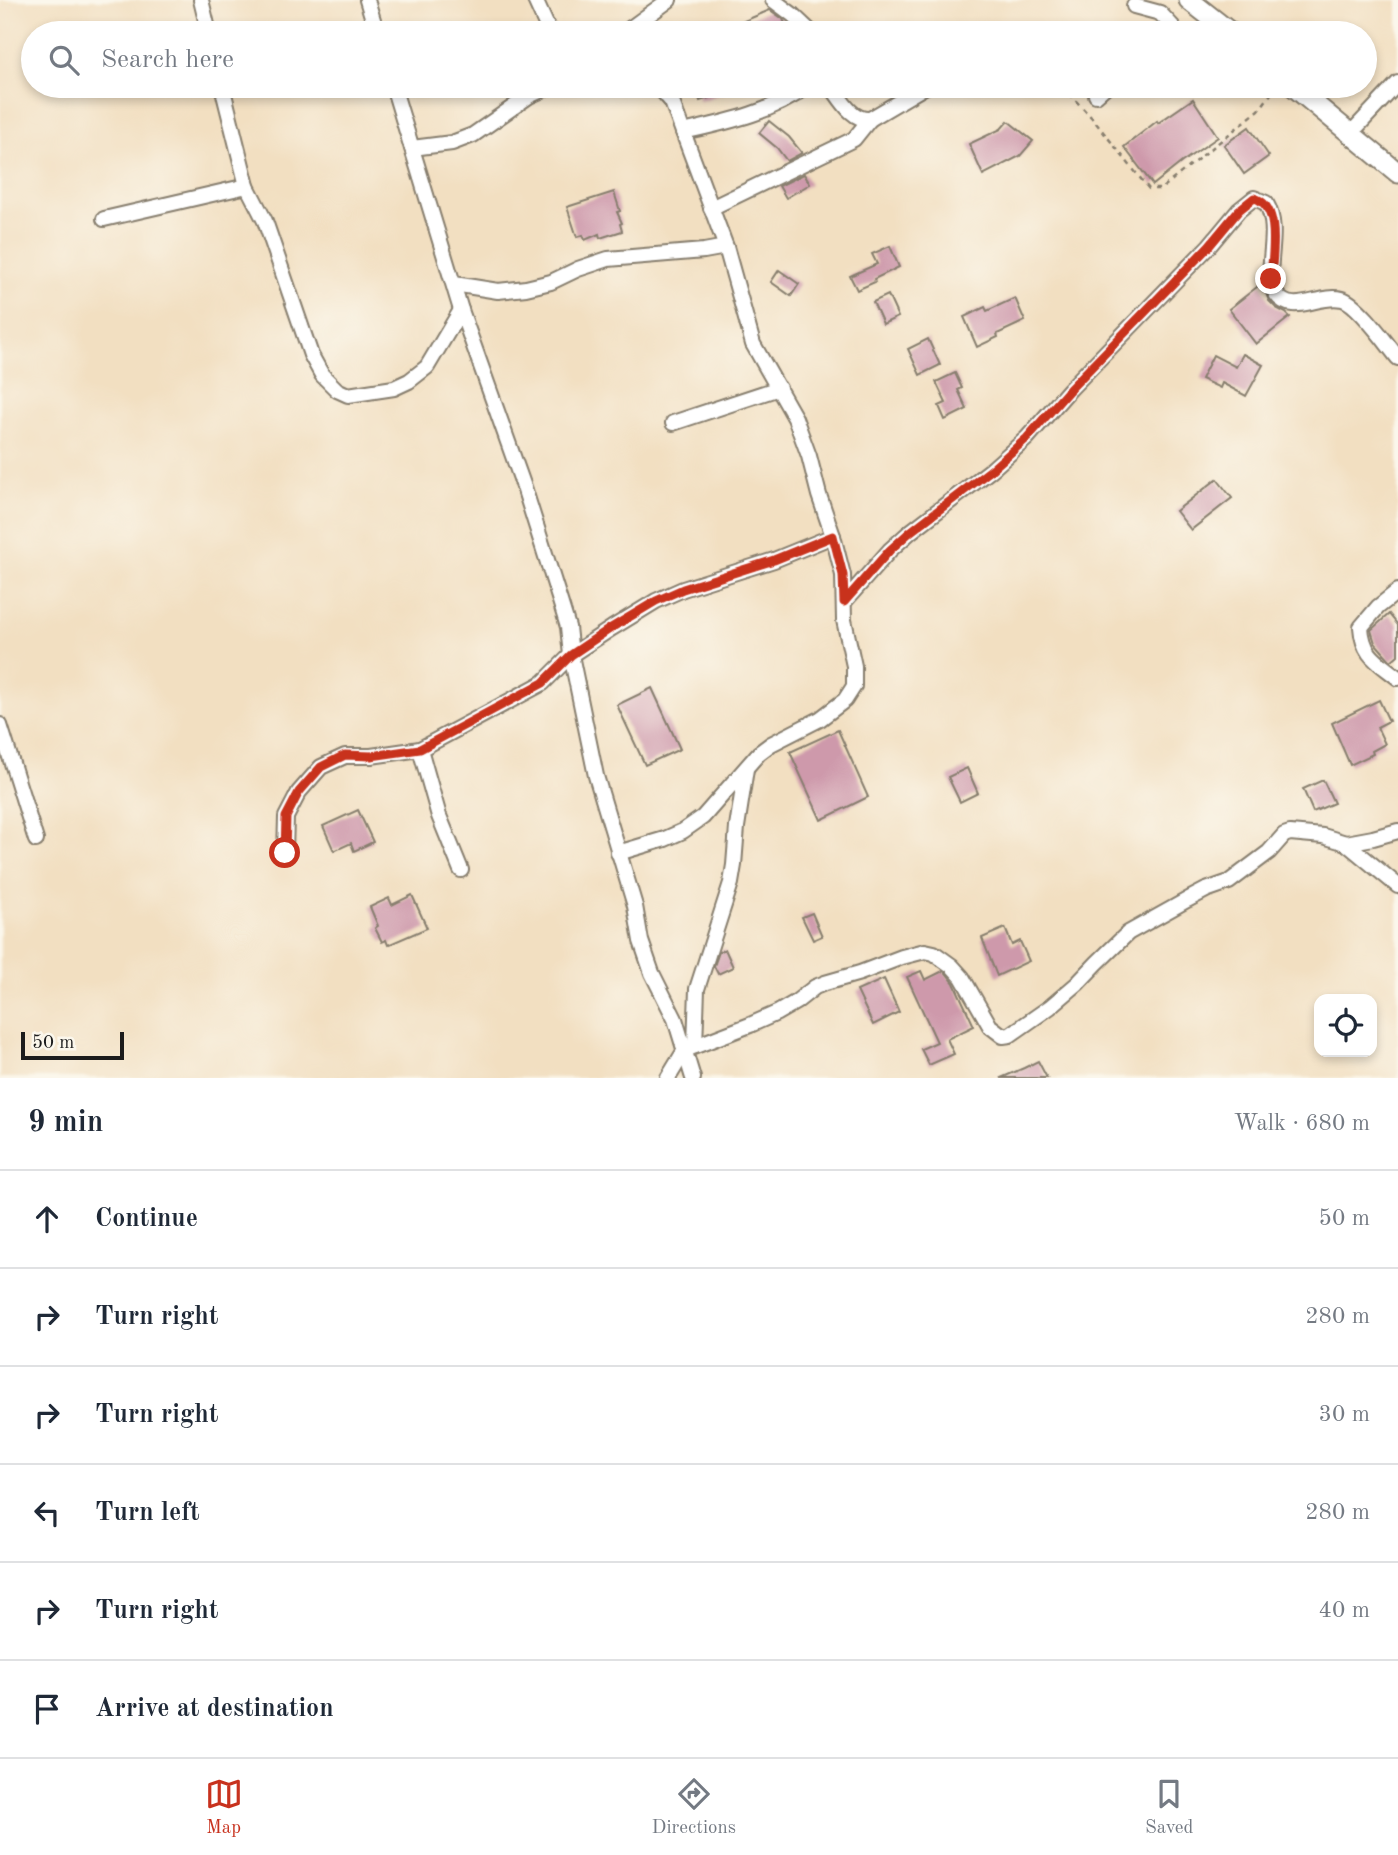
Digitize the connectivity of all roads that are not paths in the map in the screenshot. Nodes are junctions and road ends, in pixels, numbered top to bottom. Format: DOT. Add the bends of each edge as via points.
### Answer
graph roads {
  1 [pos="201,0"];
  2 [pos="367,0"];
  3 [pos="535,0"];
  4 [pos="669,0"];
  5 [pos="773,0"];
  6 [pos="1199,3"];
  7 [pos="1134,6"];
  8 [pos="206,21"];
  9 [pos="373,21"];
  10 [pos="545,21"];
  11 [pos="640,21"];
  12 [pos="799,21"];
  13 [pos="1167,21"];
  14 [pos="1218,21"];
  15 [pos="1398,83"];
  16 [pos="225,98"];
  17 [pos="397,98"];
  18 [pos="526,98"];
  19 [pos="668,98"];
  20 [pos="792,98"];
  21 [pos="841,98"];
  22 [pos="906,98"];
  23 [pos="1308,98"];
  24 [pos="870,119"];
  25 [pos="683,132"];
  26 [pos="1351,133"];
  27 [pos="412,148"];
  28 [pos="1398,173"];
  29 [pos="247,186"];
  30 [pos="711,208"];
  31 [pos="104,219"];
  32 [pos="726,247"];
  33 [pos="454,284"];
  34 [pos="461,310"];
  35 [pos="1398,358"];
  36 [pos="779,388"];
  37 [pos="673,423"];
  38 [pos="833,536"];
  39 [pos="1398,591"];
  40 [pos="844,602"];
  41 [pos="571,655"];
  42 [pos="1398,678"];
  43 [pos="0,725"];
  44 [pos="420,749"];
  45 [pos="746,768"];
  46 [pos="1398,831"];
  47 [pos="36,840"];
  48 [pos="1346,843"];
  49 [pos="285,853"];
  50 [pos="618,853"];
  51 [pos="461,870"];
  52 [pos="1396,879"];
  53 [pos="690,1048"];
  54 [pos="668,1078"];
  55 [pos="693,1078"];
  1 -- 8 [label="street"];
  2 -- 9 [label="street"];
  3 -- 10 [label="street"];
  4 -- 11 [label="street"];
  5 -- 12 [label="street"];
  6 -- 14 [label="street"];
  7 -- 13 [label="street" via="1160,13"];
  15 -- 26 [label="street"];
  16 -- 29 [label="street"];
  17 -- 27 [label="street"];
  18 -- 27 [label="street" via="473,135"];
  19 -- 25 [label="street"];
  20 -- 25 [label="street" via="754,114"];
  21 -- 24 [label="street" via="862,120"];
  22 -- 24 [label="street"];
  23 -- 26 [label="street"];
  24 -- 30 [label="street" via="854,139"];
  25 -- 30 [label="street"];
  26 -- 28 [label="street"];
  27 -- 33 [label="street"];
  29 -- 31 [label="street"];
  29 -- 34 [label="street" via="265,221 312,355 321,375 337,390 348,395 409,382 427,367"];
  30 -- 32 [label="street"];
  32 -- 33 [label="street" via="608,259 526,288 498,291"];
  32 -- 36 [label="street" via="753,344"];
  33 -- 34 [label="street"];
  34 -- 41 [label="street" via="524,487 568,626"];
  35 -- 40 [label="street" via="1343,299 1287,304 1280,299 1271,279 1272,221 1266,203 1254,198 1027,438 910,532"];
  36 -- 37 [label="street"];
  36 -- 38 [label="street" via="809,456"];
  38 -- 40 [label="street"];
  38 -- 41 [label="street" via="656,601"];
  39 -- 42 [label="street" via="1362,627 1362,641 1371,659"];
  40 -- 45 [label="street" via="854,686 845,701 771,744"];
  41 -- 44 [label="street" via="543,683"];
  41 -- 50 [label="street" via="596,776"];
  43 -- 47 [label="street"];
  44 -- 49 [label="street" via="345,755 321,767 299,792 286,817"];
  44 -- 51 [label="street" via="439,816"];
  45 -- 50 [label="street" via="704,817 683,831"];
  45 -- 53 [label="street" via="731,883 696,989"];
  46 -- 48 [label="street"];
  48 -- 52 [label="street"];
  48 -- 53 [label="street" via="1323,836 1284,835 1229,882 1128,933 1051,1007 1010,1035 1003,1036 990,1026 952,966 925,951 825,983 777,1013"];
  50 -- 53 [label="street" via="652,973"];
  53 -- 54 [label="street"];
  53 -- 55 [label="street"];
}
